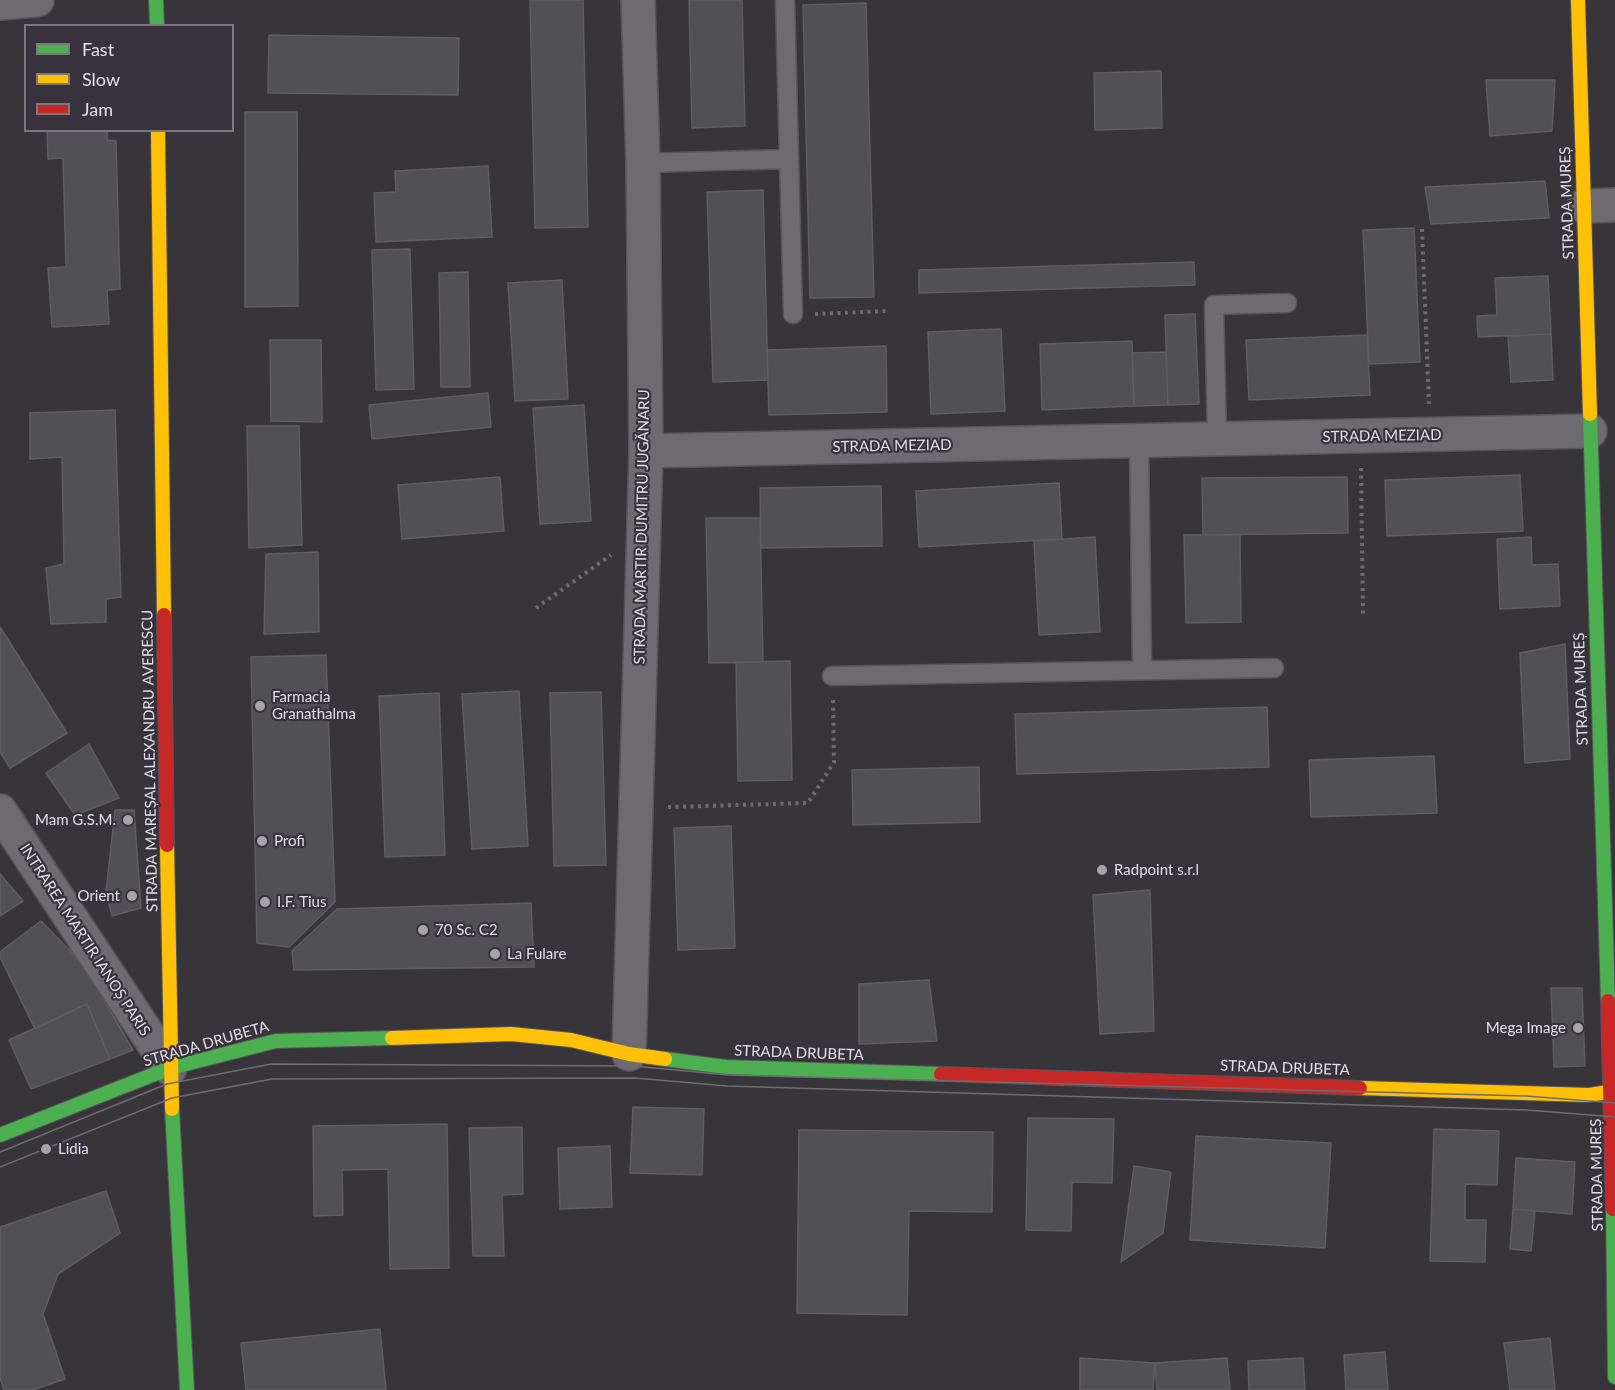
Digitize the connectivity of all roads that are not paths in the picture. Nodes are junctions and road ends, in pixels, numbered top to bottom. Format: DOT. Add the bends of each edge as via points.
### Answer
graph roads {
  1 [pos="37,0"];
  2 [pos="156,0"];
  3 [pos="638,0"];
  4 [pos="785,0"];
  5 [pos="1578,0"];
  6 [pos="0,3"];
  7 [pos="157,24"];
  8 [pos="158,132"];
  9 [pos="789,159"];
  10 [pos="643,163"];
  11 [pos="1599,206"];
  12 [pos="1287,303"];
  13 [pos="793,314"];
  14 [pos="1590,432"];
  15 [pos="1217,439"];
  16 [pos="1139,441"];
  17 [pos="646,451"];
  18 [pos="1605,599"];
  19 [pos="1274,668"];
  20 [pos="1142,670"];
  21 [pos="832,676"];
  22 [pos="0,811"];
  23 [pos="628,1054"];
  24 [pos="170,1068"];
  25 [pos="1613,1091"];
  26 [pos="0,1135"];
  27 [pos="1615,1377"];
  28 [pos="187,1390"];
  1 -- 6 [label="street"];
  2 -- 7 [label="street"];
  3 -- 10 [label="street, STRADA MARTIR DUMITRU JUGĂNARU"];
  4 -- 9 [label="lane"];
  5 -- 11 [label="street, STRADA MUREȘ"];
  8 -- 24 [label="street, STRADA MAREȘAL ALEXANDRU AVERESCU"];
  9 -- 10 [label="lane"];
  9 -- 13 [label="lane"];
  10 -- 17 [label="street, STRADA MARTIR DUMITRU JUGĂNARU"];
  11 -- 14 [label="street, STRADA MUREȘ"];
  12 -- 15 [label="lane" via="1214,305"];
  14 -- 15 [label="street, STRADA MEZIAD"];
  14 -- 18 [label="street, STRADA MUREȘ"];
  15 -- 16 [label="street, STRADA MEZIAD"];
  16 -- 17 [label="street, STRADA MEZIAD"];
  16 -- 20 [label="lane"];
  17 -- 23 [label="street, STRADA MARTIR DUMITRU JUGĂNARU"];
  18 -- 25 [label="street, STRADA MUREȘ"];
  19 -- 20 [label="lane"];
  20 -- 21 [label="lane"];
  22 -- 24 [label="street, INTRAREA MARTIR IANOȘ PARIS"];
  23 -- 24 [label="street, STRADA DRUBETA" via="571,1040 511,1034 276,1041"];
  23 -- 25 [label="street, STRADA DRUBETA" via="726,1067 1589,1095"];
  24 -- 26 [label="street, STRADA DRUBETA"];
  24 -- 28 [label="street, STRADA MAREȘAL ALEXANDRU AVERESCU"];
  25 -- 27 [label="street, STRADA MUREȘ"];
}
